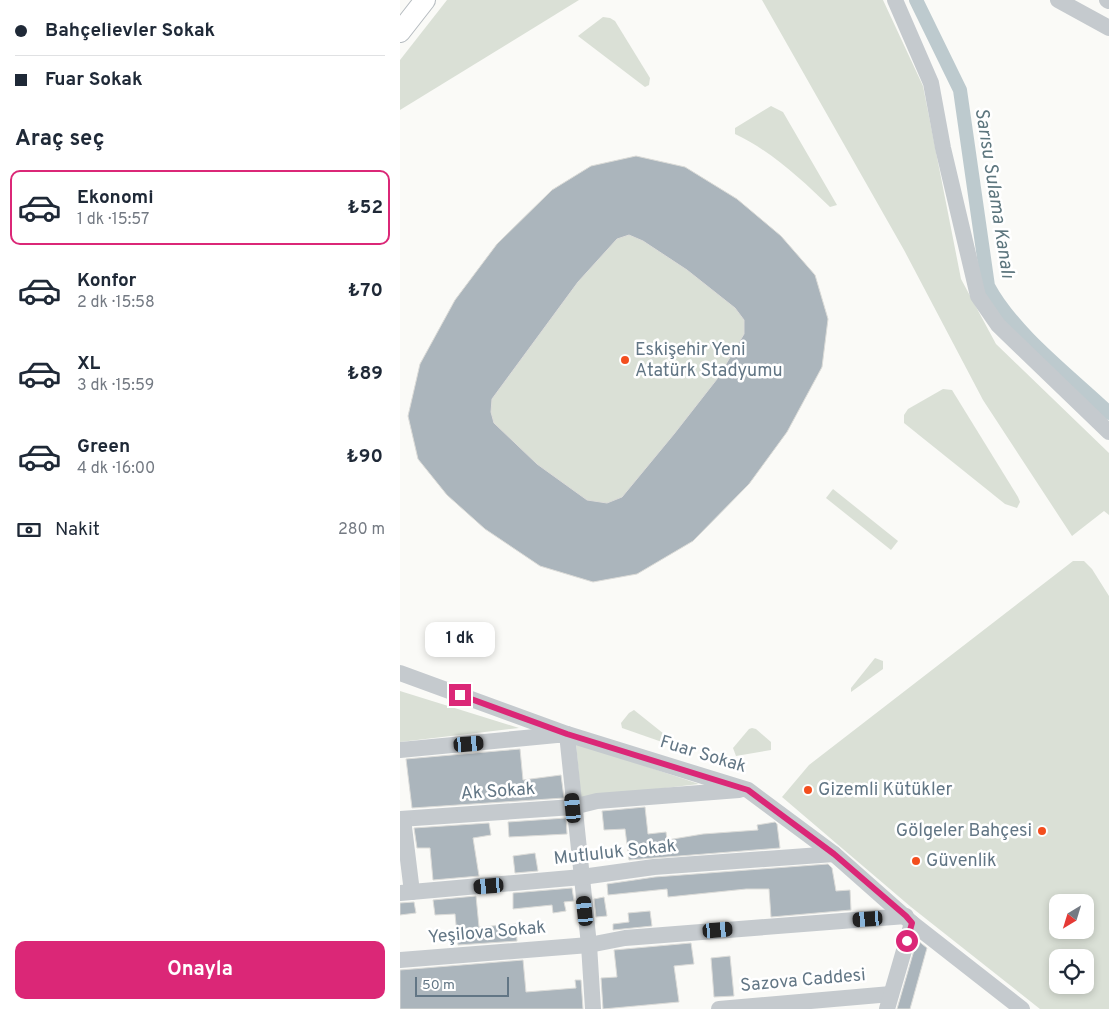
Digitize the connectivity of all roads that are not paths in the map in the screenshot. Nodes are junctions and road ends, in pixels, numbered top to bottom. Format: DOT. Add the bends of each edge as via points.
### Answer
graph roads {
  1 [pos="425,0"];
  2 [pos="895,0"];
  3 [pos="1058,0"];
  4 [pos="1109,28"];
  5 [pos="400,32"];
  6 [pos="1109,432"];
  7 [pos="400,673"];
  8 [pos="567,734"];
  9 [pos="400,750"];
  10 [pos="748,790"];
  11 [pos="573,808"];
  12 [pos="402,819"];
  13 [pos="834,854"];
  14 [pos="582,877"];
  15 [pos="406,892"];
  16 [pos="909,919"];
  17 [pos="589,945"];
  18 [pos="400,960"];
  19 [pos="889,1002"];
  20 [pos="743,1008"];
  21 [pos="593,1009"];
  22 [pos="719,1009"];
  23 [pos="1022,1009"];
  1 -- 5 [label="main road"];
  2 -- 6 [label="street" via="931,83 978,296 998,325"];
  3 -- 4 [label="street"];
  7 -- 8 [label="street, Fuar Sokak"];
  8 -- 9 [label="street"];
  8 -- 10 [label="street, Fuar Sokak"];
  8 -- 11 [label="street"];
  10 -- 11 [label="street, Ak Sokak" via="598,801"];
  10 -- 13 [label="street, Fuar Sokak"];
  11 -- 12 [label="street, Ak Sokak"];
  11 -- 14 [label="street"];
  12 -- 15 [label="street"];
  13 -- 14 [label="street, Mutluluk Sokak" via="654,867"];
  13 -- 16 [label="street, Fuar Sokak"];
  14 -- 15 [label="street, Mutluluk Sokak"];
  14 -- 17 [label="street"];
  16 -- 17 [label="street, Yeşilova Sokak" via="625,938"];
  16 -- 19 [label="street"];
  16 -- 23 [label="street, Fuar Sokak"];
  17 -- 18 [label="street, Yeşilova Sokak"];
  17 -- 21 [label="street"];
  19 -- 20 [label="street, Sazova Caddesi"];
  20 -- 22 [label="street, Sazova Caddesi"];
}
